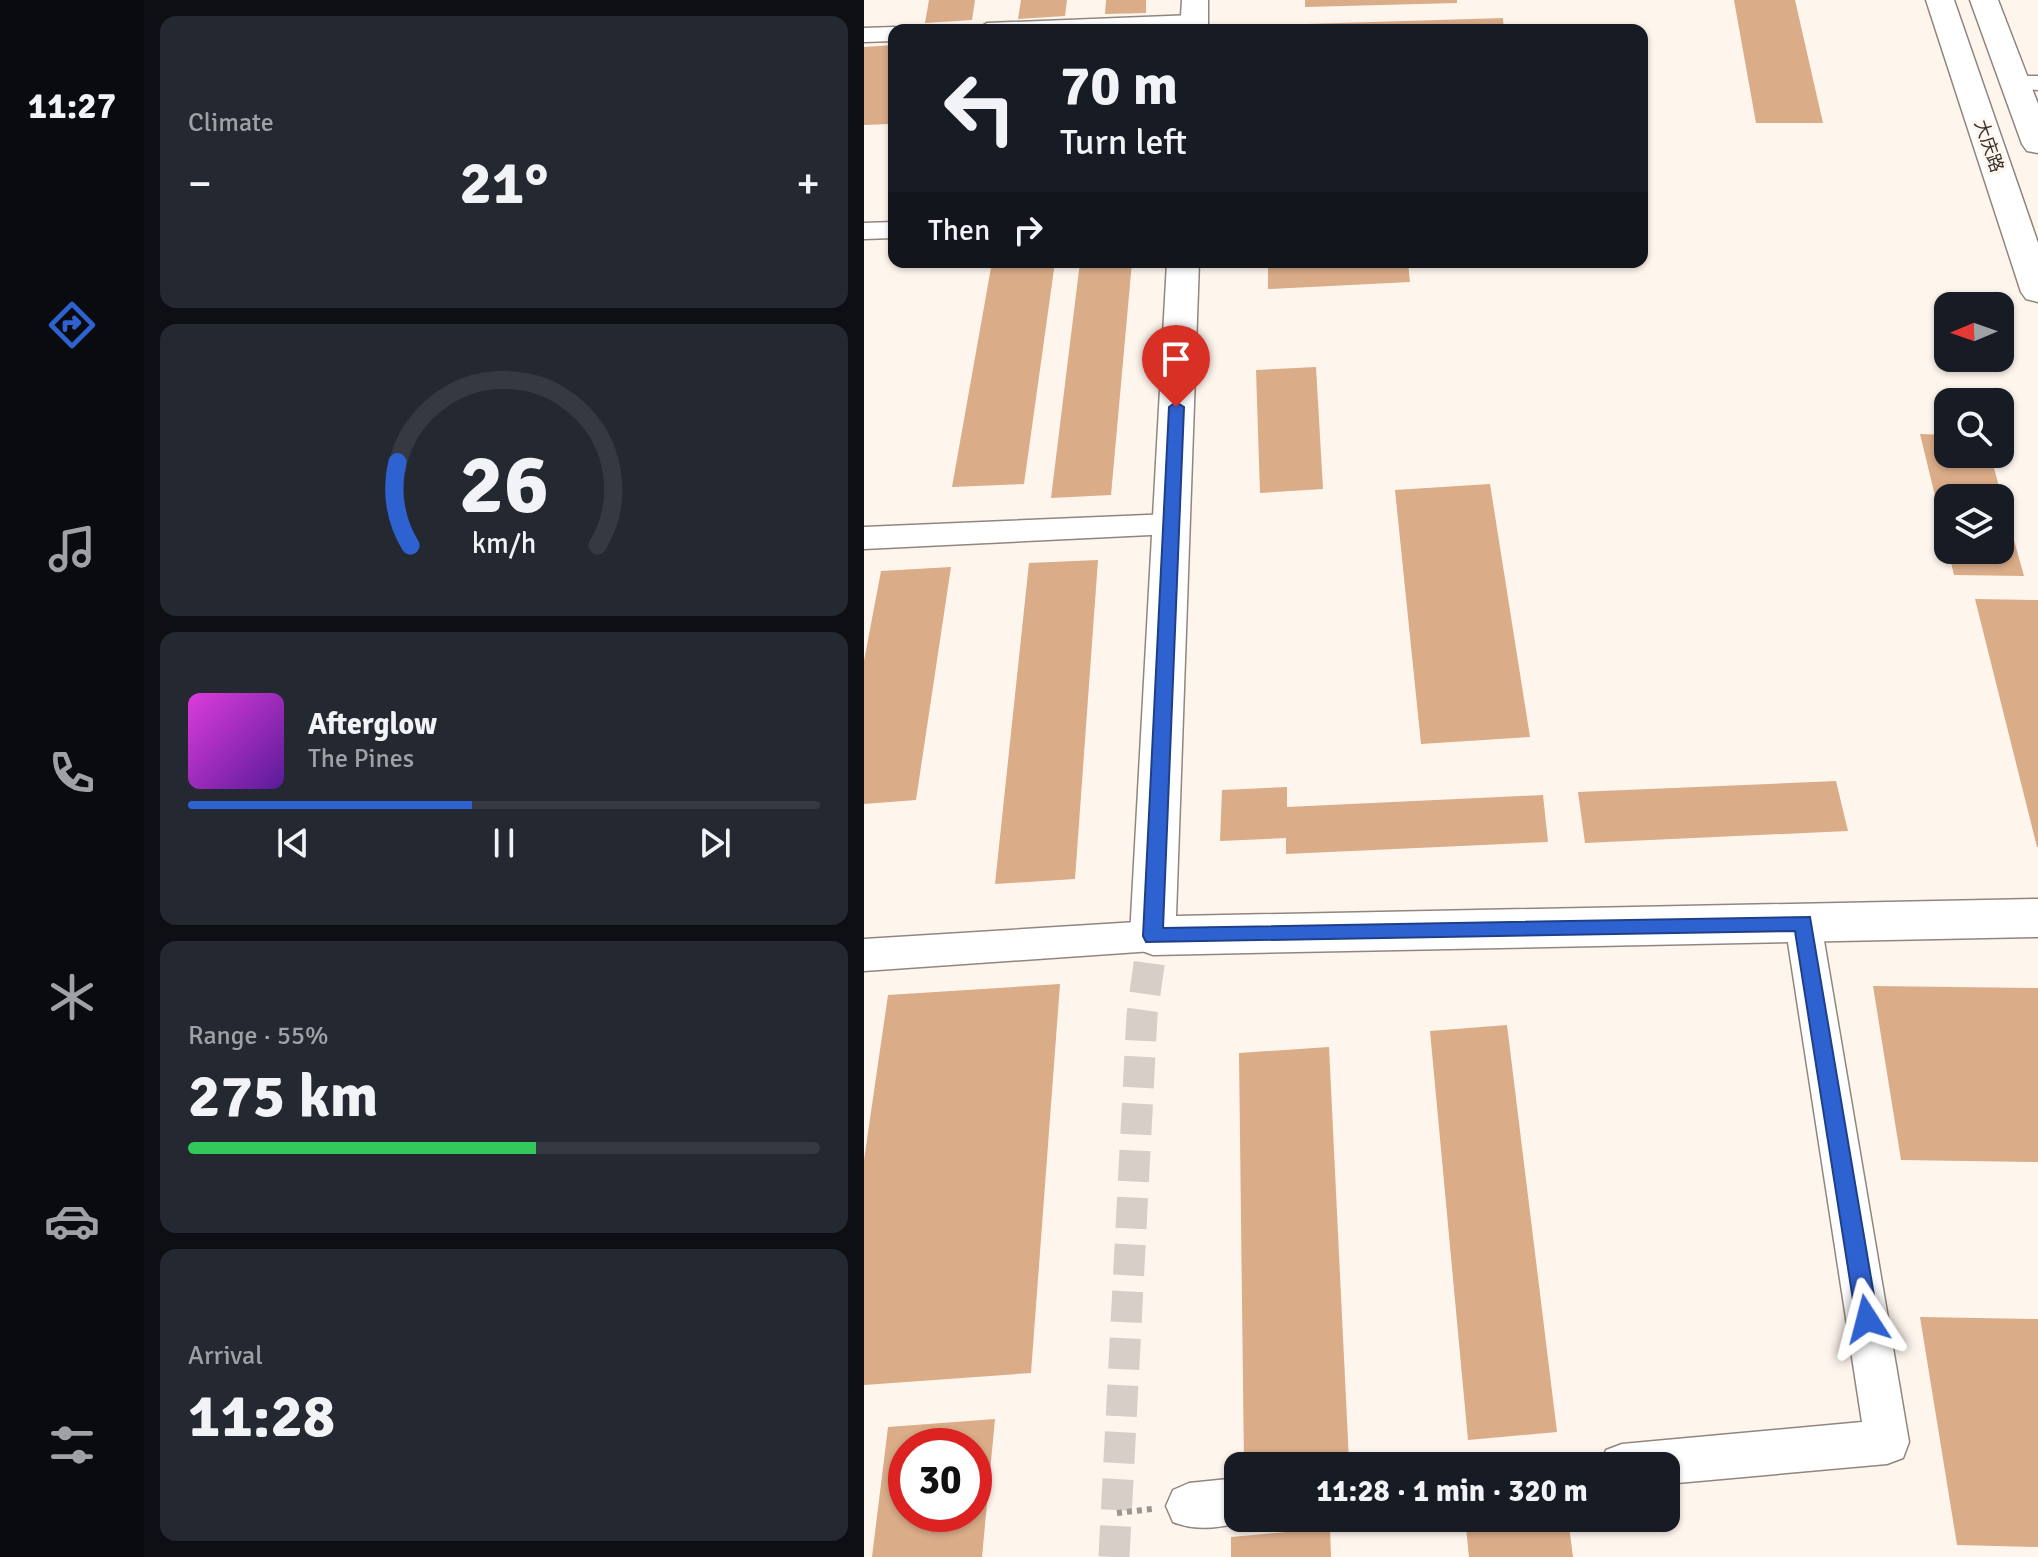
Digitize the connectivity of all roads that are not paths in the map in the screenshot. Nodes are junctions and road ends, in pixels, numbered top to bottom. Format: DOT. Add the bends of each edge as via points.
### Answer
graph roads {
  1 [pos="1940,0"];
  2 [pos="1984,0"];
  3 [pos="1195,17"];
  4 [pos="1083,24"];
  5 [pos="888,34"];
  6 [pos="864,35"];
  7 [pos="2026,83"];
  8 [pos="2038,144"];
  9 [pos="888,230"];
  10 [pos="864,231"];
  11 [pos="1183,268"];
  12 [pos="2038,292"];
  13 [pos="1171,524"];
  14 [pos="864,538"];
  15 [pos="2038,918"];
  16 [pos="1803,923"];
  17 [pos="1153,936"];
  18 [pos="864,955"];
  19 [pos="1680,1461"];
  20 [pos="1224,1502"];
  21 [pos="1189,1506"];
  1 -- 12 [label="main road, 大庆路"];
  2 -- 7 [label="main road"];
  3 -- 4 [label="street"];
  5 -- 6 [label="street"];
  7 -- 8 [label="main road"];
  9 -- 10 [label="street"];
  11 -- 13 [label="street"];
  13 -- 14 [label="street"];
  13 -- 17 [label="street"];
  15 -- 16 [label="street"];
  16 -- 17 [label="street"];
  16 -- 19 [label="street" via="1887,1442"];
  17 -- 18 [label="street"];
  20 -- 21 [label="street"];
}
